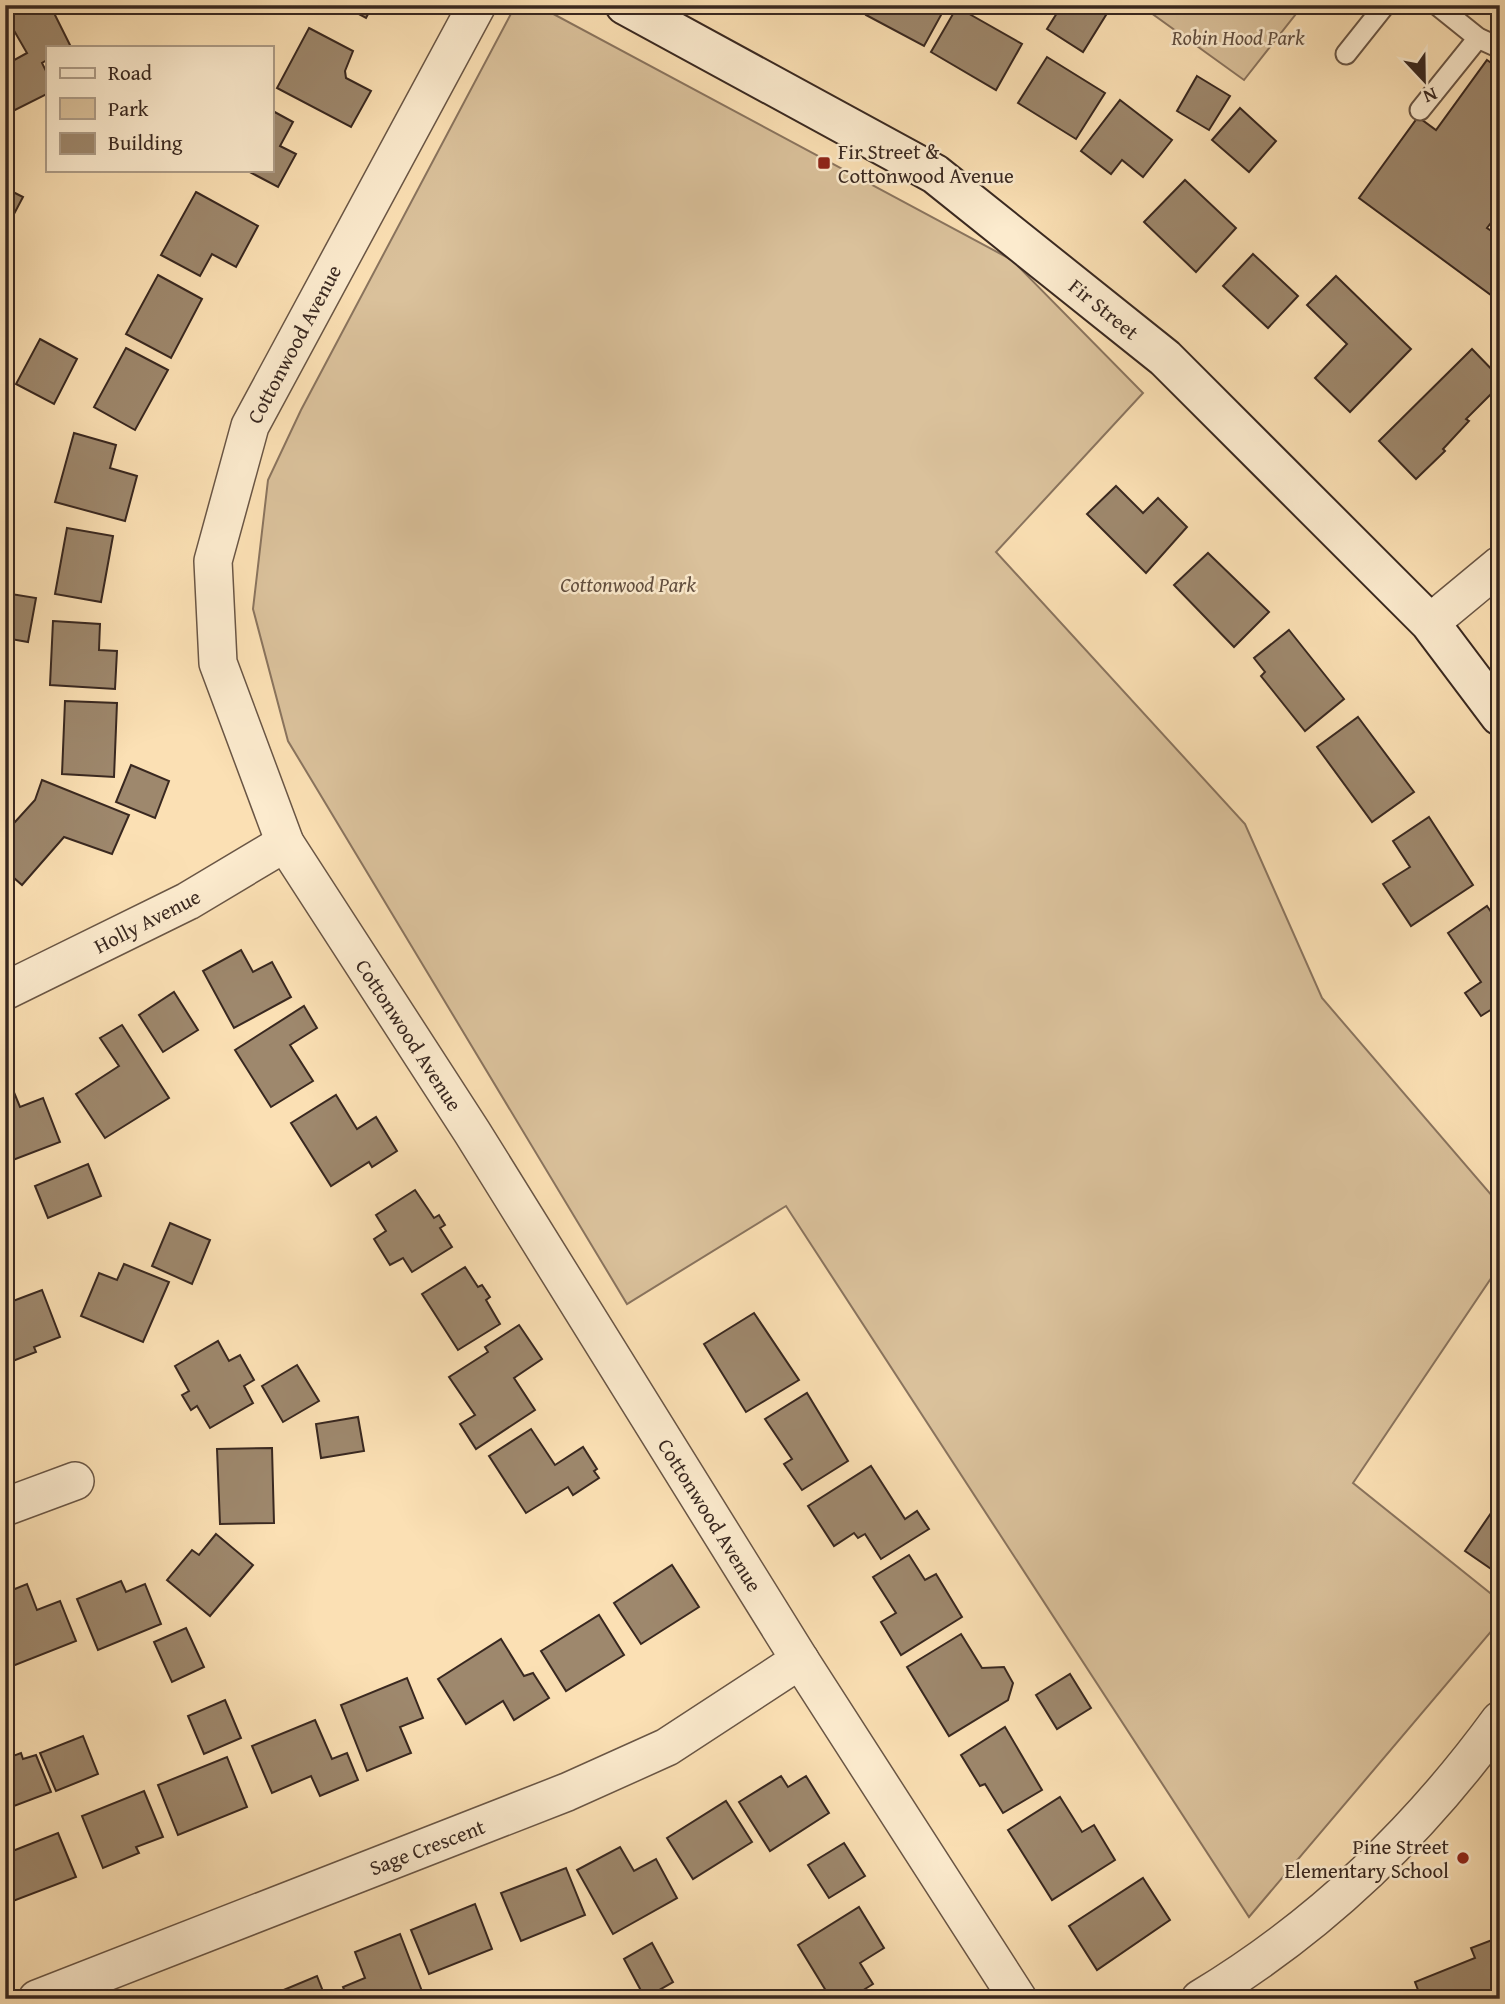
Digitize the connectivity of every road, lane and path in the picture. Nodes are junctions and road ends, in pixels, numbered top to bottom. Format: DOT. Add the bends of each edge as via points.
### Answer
graph roads {
  1 [pos="477,5"];
  2 [pos="625,5"];
  3 [pos="1385,5"];
  4 [pos="1437,5"];
  5 [pos="1478,38"];
  6 [pos="1500,48"];
  7 [pos="1346,54"];
  8 [pos="1420,110"];
  9 [pos="1500,565"];
  10 [pos="1430,623"];
  11 [pos="1500,716"];
  12 [pos="285,843"];
  13 [pos="5,991"];
  14 [pos="75,1481"];
  15 [pos="5,1507"];
  16 [pos="800,1660"];
  17 [pos="1500,1720"];
  18 [pos="37,1999"];
  19 [pos="1018,1999"];
  20 [pos="1200,1999"];
  1 -- 12 [label="street, Cottonwood Avenue" via="250,426 212,561 218,663"];
  2 -- 10 [label="street, Fir Street" via="934,174 1165,358"];
  3 -- 7 [label="lane"];
  4 -- 5 [label="lane"];
  5 -- 6 [label="lane"];
  5 -- 8 [label="lane"];
  9 -- 10 [label="street"];
  10 -- 11 [label="street, Fir Street"];
  12 -- 13 [label="street, Holly Avenue" via="188,901"];
  12 -- 16 [label="street, Cottonwood Avenue" via="472,1132"];
  14 -- 15 [label="street"];
  16 -- 18 [label="street, Sage Crescent" via="667,1747 567,1792"];
  16 -- 19 [label="street, Cottonwood Avenue"];
  17 -- 20 [label="street" via="1469,1762 1344,1897 1252,1968"];
}
